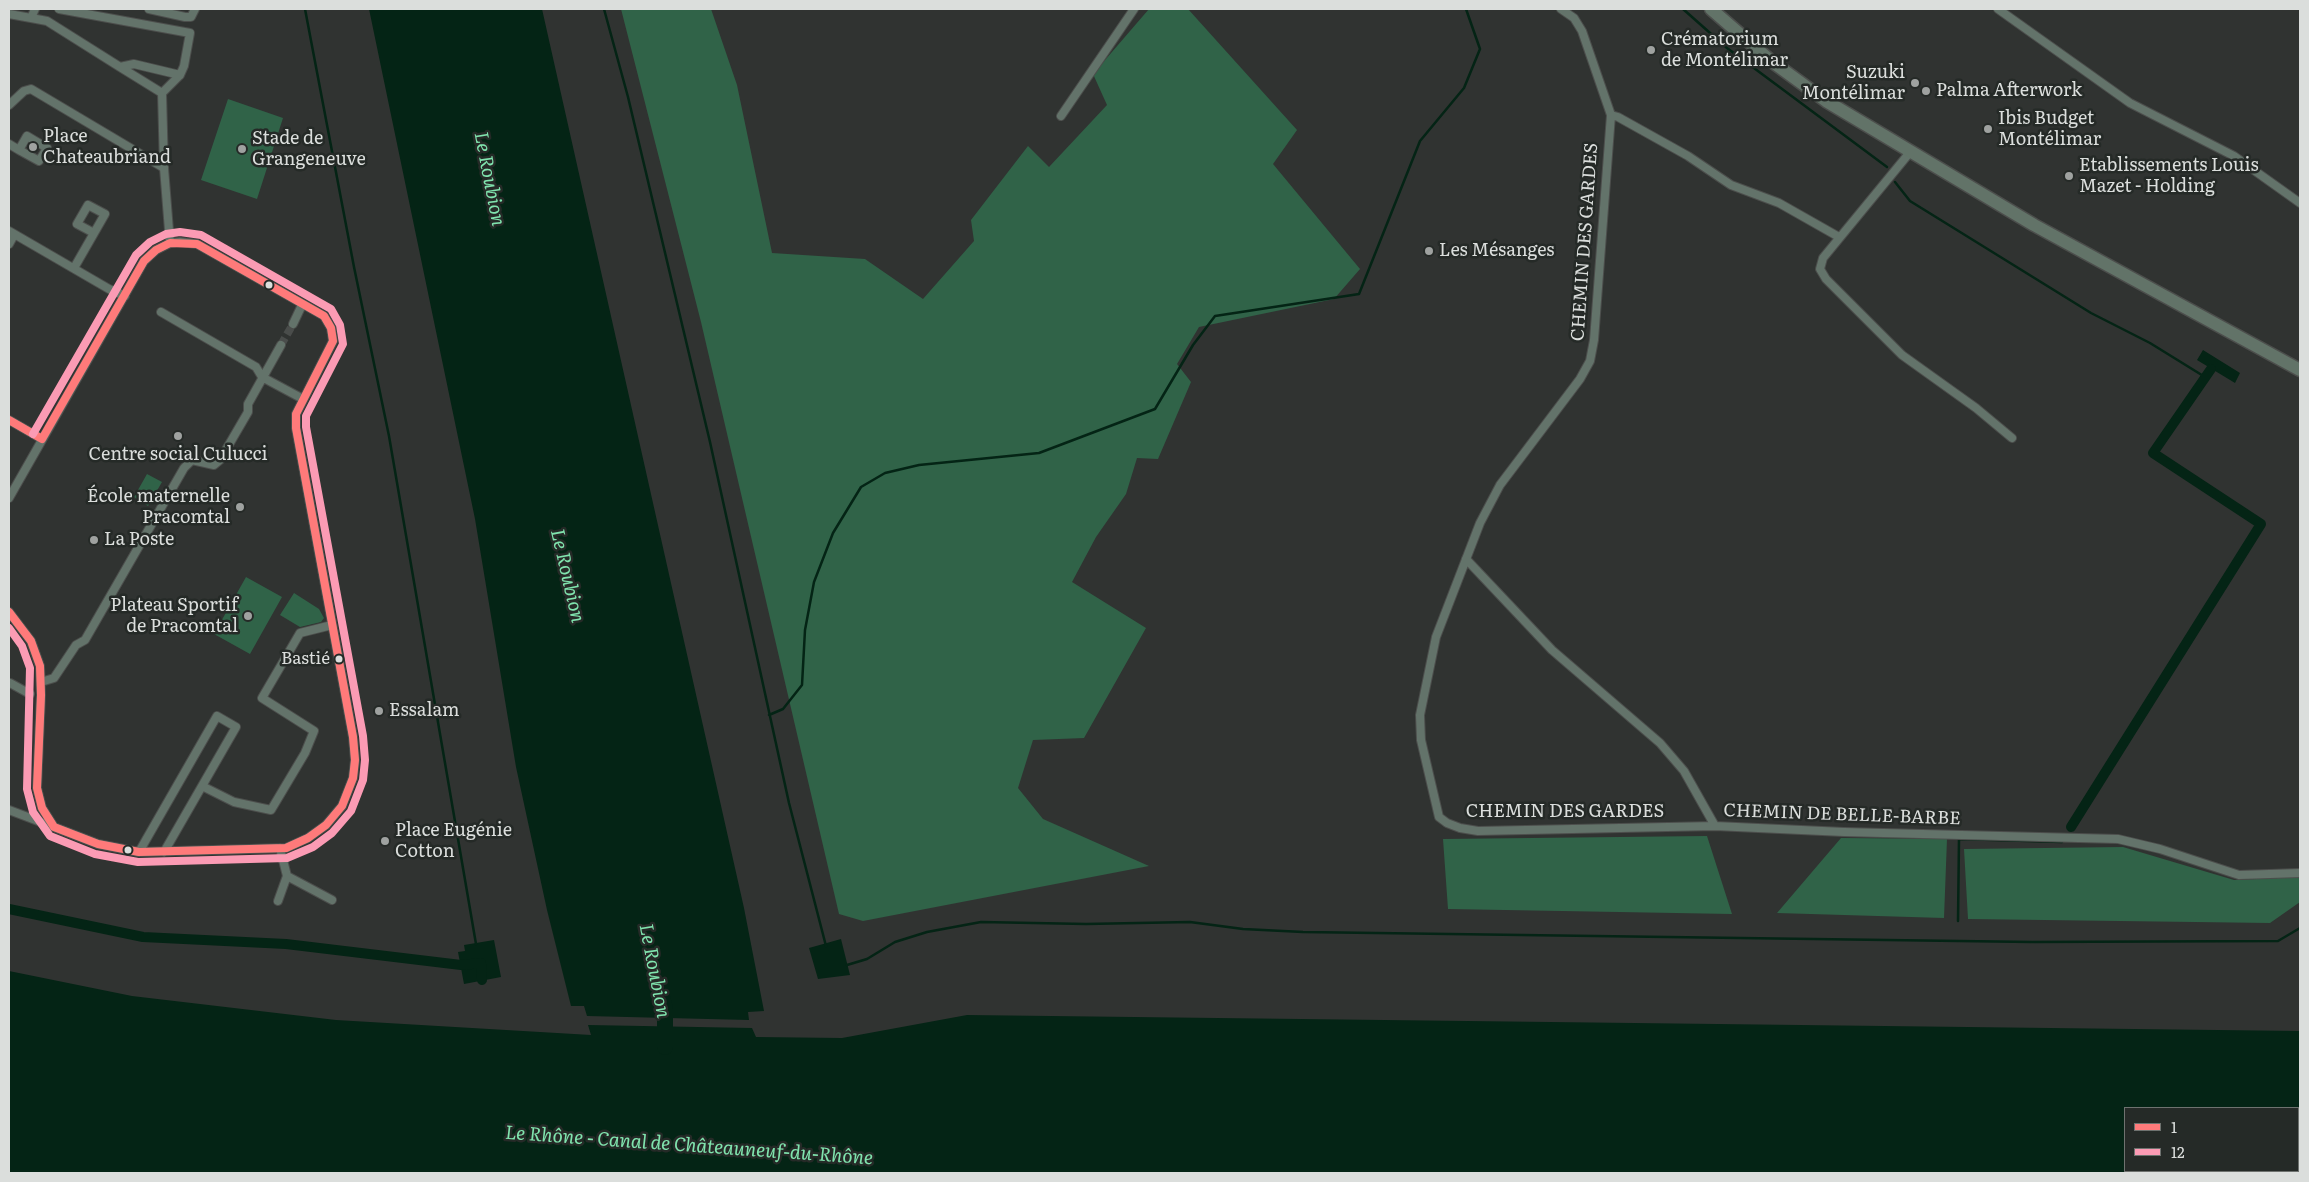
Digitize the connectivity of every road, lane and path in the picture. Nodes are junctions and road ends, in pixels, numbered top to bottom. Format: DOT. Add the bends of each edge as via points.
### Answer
graph roads {
  1 [pos="35,9"];
  2 [pos="59,9"];
  3 [pos="149,9"];
  4 [pos="1134,9"];
  5 [pos="1561,9"];
  6 [pos="1711,9"];
  7 [pos="1998,9"];
  8 [pos="194,12"];
  9 [pos="9,14"];
  10 [pos="31,18"];
  11 [pos="120,67"];
  12 [pos="180,75"];
  13 [pos="162,93"];
  14 [pos="9,105"];
  15 [pos="1611,115"];
  16 [pos="1061,116"];
  17 [pos="9,144"];
  18 [pos="19,150"];
  19 [pos="1911,151"];
  20 [pos="164,168"];
  21 [pos="2300,203"];
  22 [pos="12,233"];
  23 [pos="94,233"];
  24 [pos="1839,237"];
  25 [pos="9,244"];
  26 [pos="170,244"];
  27 [pos="74,268"];
  28 [pos="125,296"];
  29 [pos="302,305"];
  30 [pos="161,312"];
  31 [pos="293,324"];
  32 [pos="281,344"];
  33 [pos="2300,370"];
  34 [pos="262,378"];
  35 [pos="303,399"];
  36 [pos="9,420"];
  37 [pos="2012,438"];
  38 [pos="42,439"];
  39 [pos="9,498"];
  40 [pos="1466,559"];
  41 [pos="9,612"];
  42 [pos="332,625"];
  43 [pos="41,682"];
  44 [pos="9,684"];
  45 [pos="30,694"];
  46 [pos="202,786"];
  47 [pos="9,810"];
  48 [pos="1715,826"];
  49 [pos="54,827"];
  50 [pos="280,848"];
  51 [pos="139,852"];
  52 [pos="164,852"];
  53 [pos="2300,873"];
  54 [pos="286,876"];
  55 [pos="332,900"];
  56 [pos="278,901"];
  1 -- 10 [label="street"];
  2 -- 12 [label="street" via="190,33"];
  3 -- 8 [label="street" via="185,17"];
  4 -- 16 [label="street"];
  5 -- 15 [label="street, CHEMIN DES GARDES" via="1569,13 1582,31"];
  6 -- 19 [label="main road" via="1771,61 1826,101"];
  7 -- 21 [label="street" via="2130,104 2234,156"];
  9 -- 10 [label="street"];
  10 -- 11 [label="street" via="47,22"];
  11 -- 12 [label="street" via="134,64"];
  11 -- 13 [label="street"];
  12 -- 13 [label="street"];
  13 -- 20 [label="street"];
  14 -- 20 [label="street" via="31,89"];
  15 -- 24 [label="street" via="1688,156 1731,185 1779,203"];
  15 -- 40 [label="street, CHEMIN DES GARDES" via="1590,361 1500,485"];
  17 -- 18 [label="street"];
  19 -- 24 [label="street"];
  19 -- 33 [label="main road" via="2034,225"];
  20 -- 26 [label="street"];
  22 -- 25 [label="street"];
  22 -- 27 [label="street"];
  23 -- 27 [label="street"];
  24 -- 37 [label="street" via="1823,258 1820,269 1826,279 1902,356 1976,408"];
  26 -- 28 [label="street" via="156,250 144,261"];
  26 -- 29 [label="street" via="180,242 203,247"];
  27 -- 28 [label="street"];
  28 -- 38 [label="street"];
  29 -- 31 [label="street"];
  29 -- 35 [label="street" via="324,316 332,328 333,341"];
  30 -- 34 [label="street" via="256,367"];
  32 -- 34 [label="street"];
  34 -- 35 [label="street"];
  34 -- 43 [label="street" via="248,404 248,412 220,460 214,465 192,460 184,468 85,640 76,645 54,678"];
  35 -- 42 [label="street" via="296,414 296,428"];
  36 -- 38 [label="street"];
  38 -- 39 [label="street"];
  40 -- 48 [label="street, CHEMIN DE BELLE-BARBE" via="1552,650 1660,742 1684,772"];
  40 -- 48 [label="street, CHEMIN DES GARDES" via="1436,637 1420,715 1421,740 1439,817 1447,824 1478,831"];
  41 -- 43 [label="street" via="35,649"];
  42 -- 46 [label="street" via="300,632 262,698 314,731 305,753 271,810 234,802"];
  42 -- 50 [label="street" via="352,737 353,778 333,818 308,838"];
  43 -- 49 [label="street" via="37,788 42,808"];
  44 -- 45 [label="street"];
  46 -- 51 [label="street" via="236,727 217,716"];
  46 -- 52 [label="street"];
  47 -- 49 [label="street"];
  48 -- 53 [label="street, CHEMIN DE BELLE-BARBE" via="2118,839 2239,875"];
  49 -- 51 [label="street" via="98,844"];
  50 -- 52 [label="street"];
  50 -- 54 [label="street"];
  51 -- 52 [label="street"];
  54 -- 55 [label="street"];
  54 -- 56 [label="street"];
}
